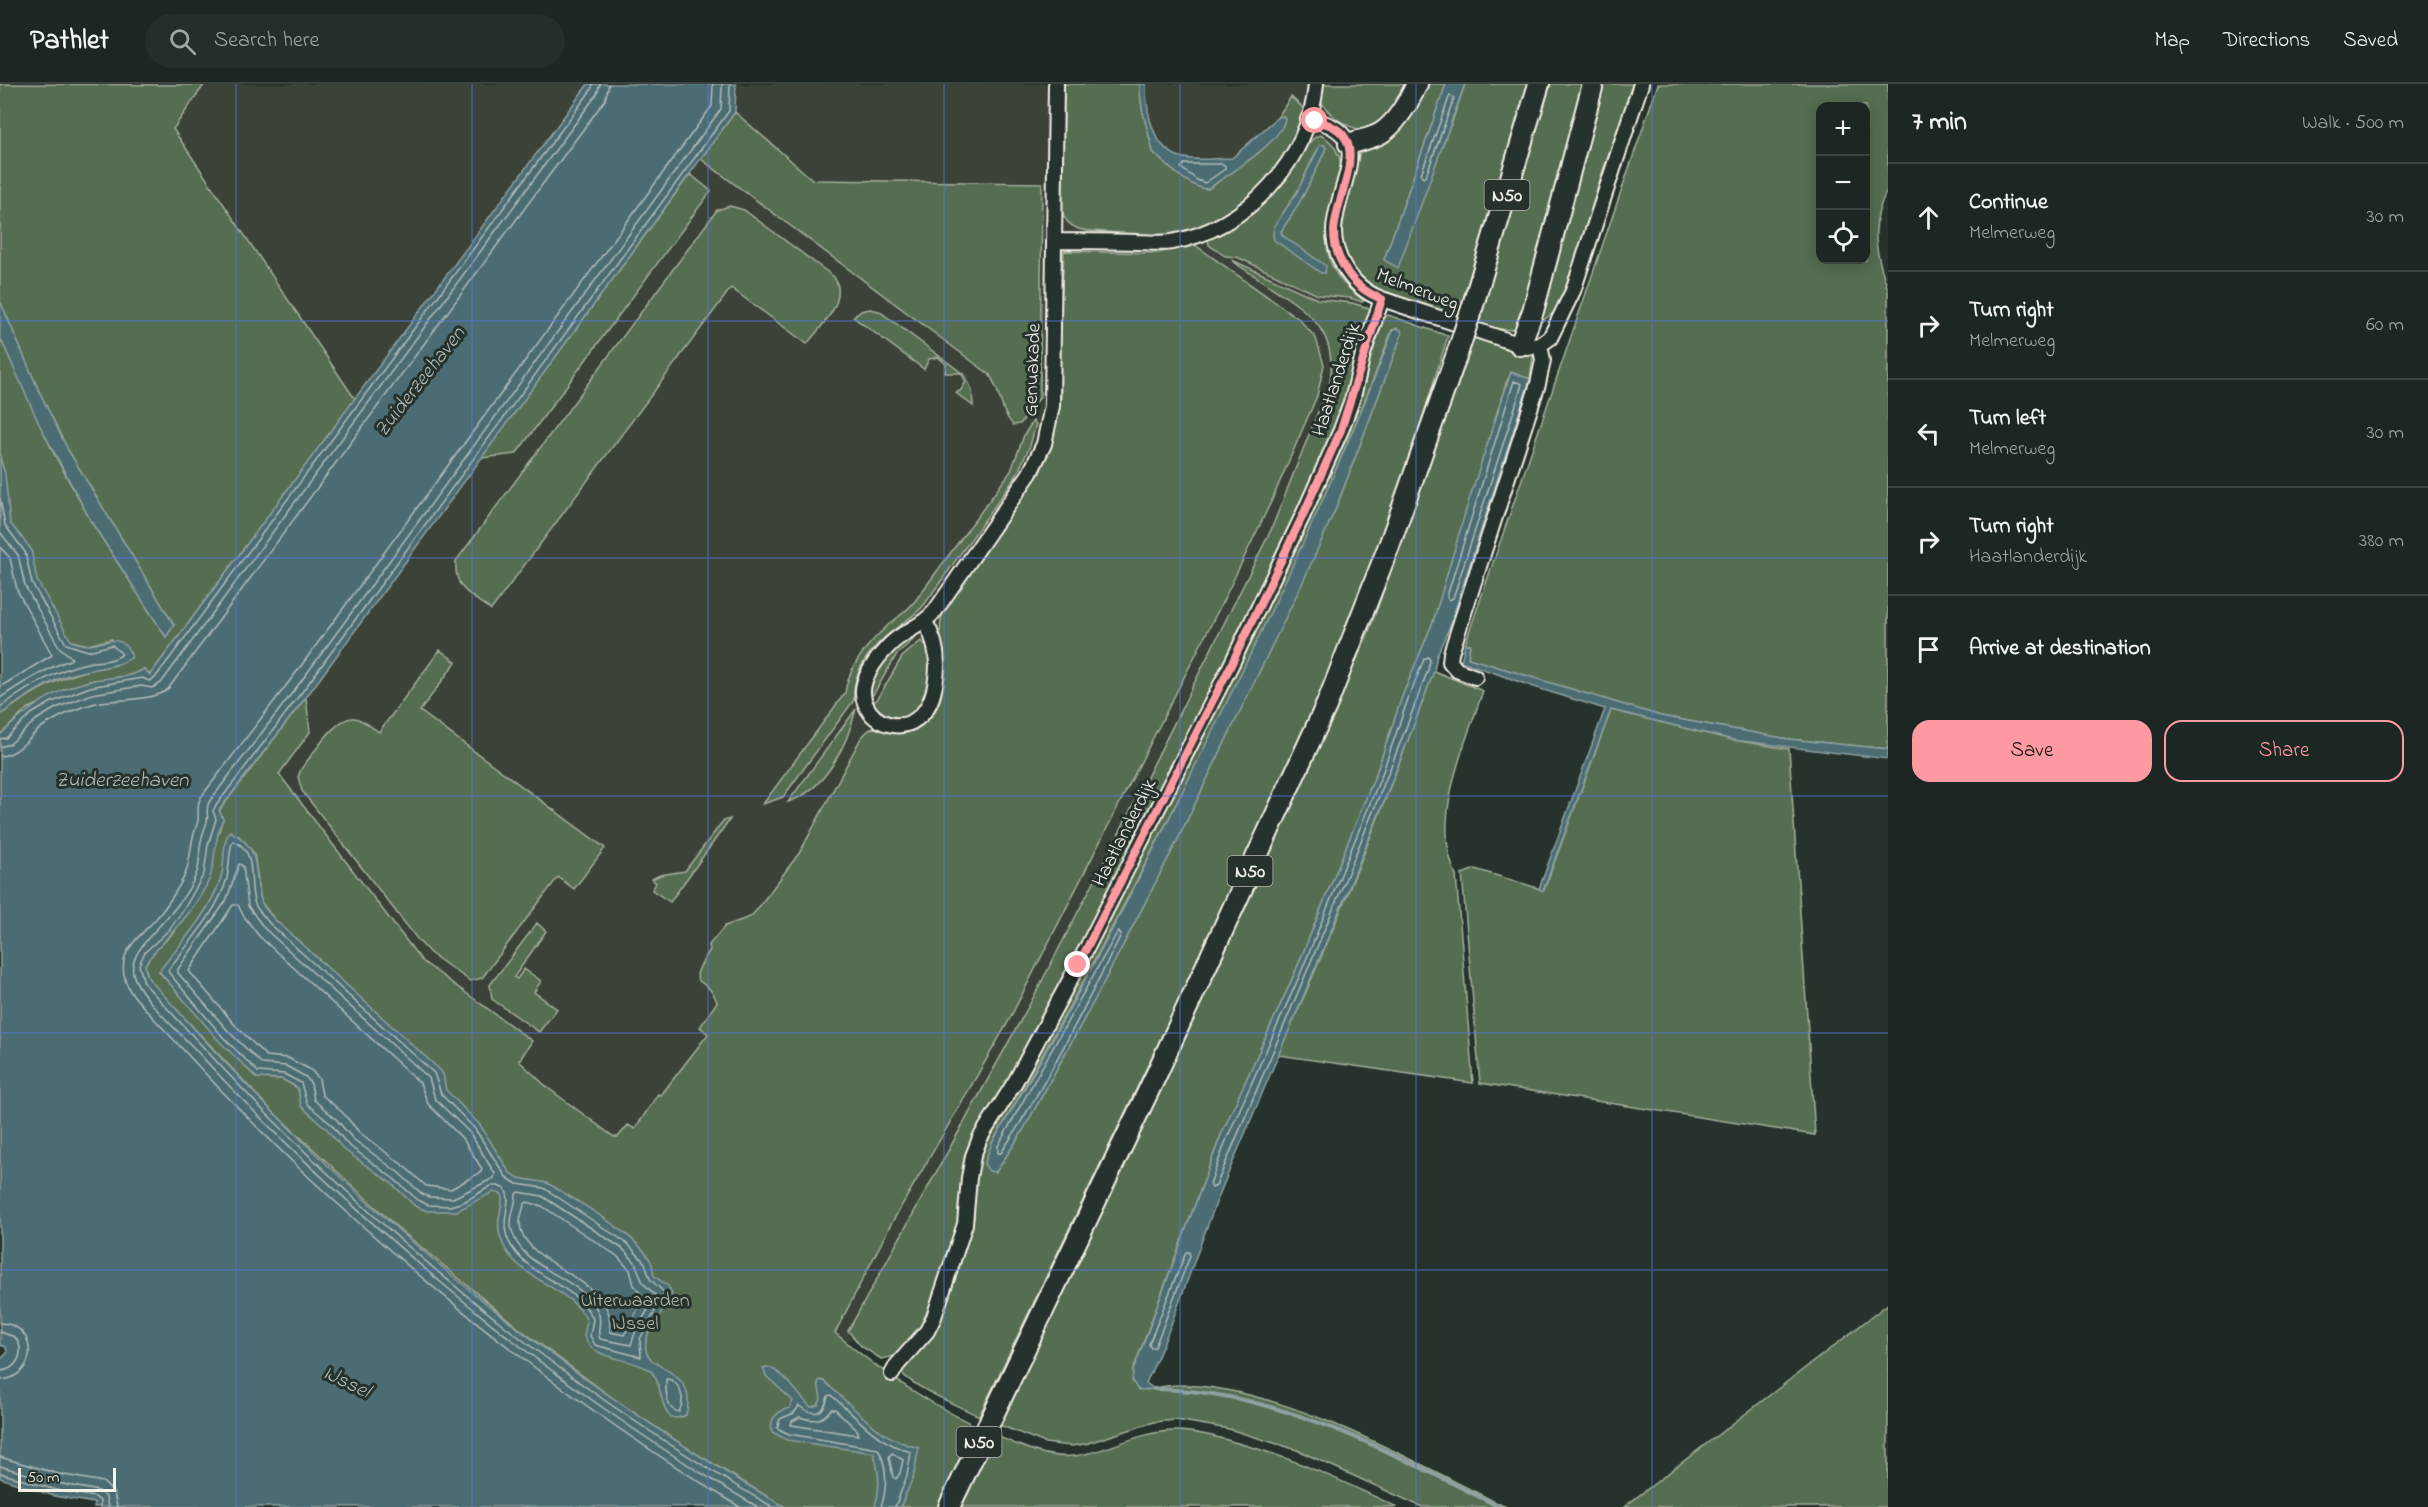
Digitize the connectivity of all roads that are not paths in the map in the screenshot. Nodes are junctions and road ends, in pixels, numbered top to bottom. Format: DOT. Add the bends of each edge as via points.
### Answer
graph roads {
  1 [pos="1056,84"];
  2 [pos="1316,84"];
  3 [pos="1417,84"];
  4 [pos="1539,84"];
  5 [pos="1593,84"];
  6 [pos="1641,84"];
  7 [pos="1308,120"];
  8 [pos="1349,144"];
  9 [pos="1054,241"];
  10 [pos="1382,299"];
  11 [pos="1520,345"];
  12 [pos="1540,345"];
  13 [pos="926,622"];
  14 [pos="1475,677"];
  15 [pos="892,1374"];
  16 [pos="949,1507"];
  1 -- 9 [label="street, Genuakade"];
  2 -- 7 [label="street"];
  3 -- 8 [label="highway" via="1389,127"];
  4 -- 16 [label="highway, N50, bridge" via="1458,351 1390,543 1327,704 1156,1075"];
  5 -- 11 [label="highway" via="1536,303"];
  6 -- 12 [label="street" via="1573,291 1550,338"];
  7 -- 8 [label="street" via="1336,127"];
  7 -- 9 [label="street" via="1294,153 1263,194 1216,228 1170,242"];
  8 -- 10 [label="street, Melmerweg" via="1349,165 1335,226 1337,250 1354,282"];
  9 -- 13 [label="street, Genuakade" via="1052,406 1044,444 1030,473"];
  10 -- 11 [label="street, Melmerweg"];
  10 -- 15 [label="street, Haatlanderdijk" via="1349,408 1308,505 1078,965 980,1138 969,1178 966,1224 934,1317 918,1344"];
  11 -- 12 [label="street, Melmerweg"];
  12 -- 14 [label="street" via="1543,360 1538,384 1451,653 1450,662 1457,670"];
  13 -- 13 [label="street, Genuakade" via="893,642 864,680 864,701 871,714 893,725 921,717 933,696 937,658 935,641"];
}
